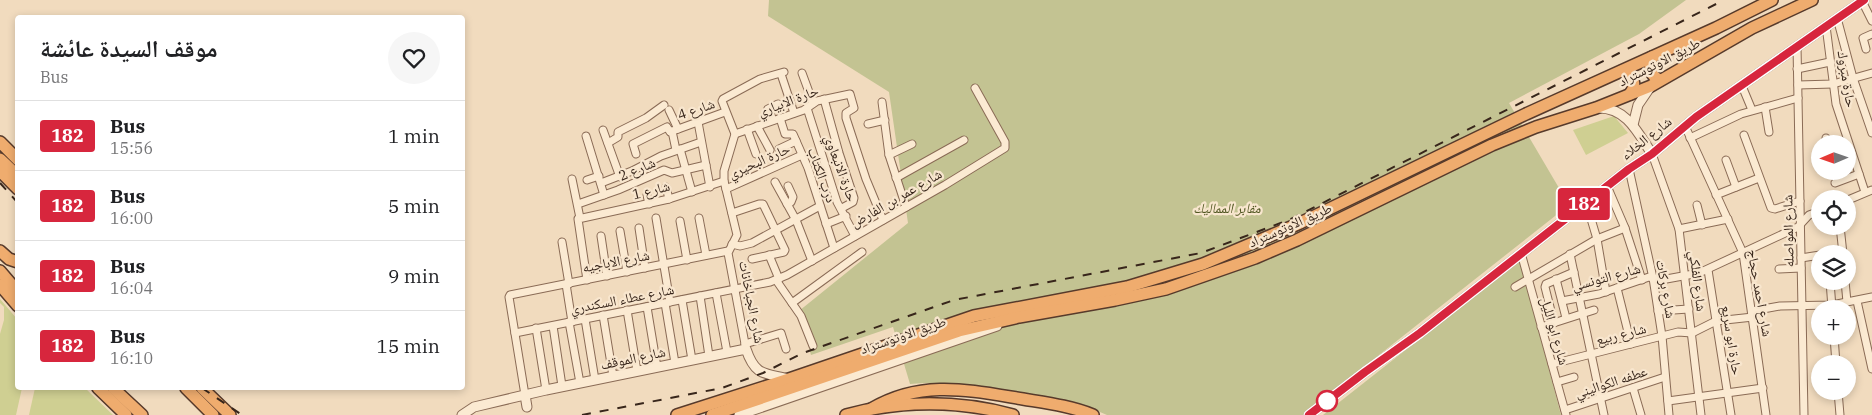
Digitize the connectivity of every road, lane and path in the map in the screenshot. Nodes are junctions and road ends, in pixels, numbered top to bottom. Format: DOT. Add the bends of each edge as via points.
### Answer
graph roads {
  1 [pos="1772,0"];
  2 [pos="1812,0"];
  3 [pos="1863,1"];
  4 [pos="1837,18"];
  5 [pos="1872,21"];
  6 [pos="1826,26"];
  7 [pos="1872,34"];
  8 [pos="1797,46"];
  9 [pos="1868,51"];
  10 [pos="1652,57"];
  11 [pos="1830,62"];
  12 [pos="1797,69"];
  13 [pos="1622,71"];
  14 [pos="802,73"];
  15 [pos="1872,73"];
  16 [pos="1853,78"];
  17 [pos="1655,83"];
  18 [pos="1832,84"];
  19 [pos="1798,85"];
  20 [pos="1742,86"];
  21 [pos="975,88"];
  22 [pos="1630,94"];
  23 [pos="1798,98"];
  24 [pos="824,99"];
  25 [pos="882,102"];
  26 [pos="778,104"];
  27 [pos="810,106"];
  28 [pos="1765,107"];
  29 [pos="1596,108"];
  30 [pos="1752,110"];
  31 [pos="725,112"];
  32 [pos="794,113"];
  33 [pos="776,119"];
  34 [pos="885,120"];
  35 [pos="698,122"];
  36 [pos="868,124"];
  37 [pos="1633,125"];
  38 [pos="757,126"];
  39 [pos="1685,126"];
  40 [pos="747,129"];
  41 [pos="603,130"];
  42 [pos="675,130"];
  43 [pos="1769,132"];
  44 [pos="1872,133"];
  45 [pos="735,134"];
  46 [pos="1744,135"];
  47 [pos="1845,135"];
  48 [pos="586,136"];
  49 [pos="1690,138"];
  50 [pos="964,140"];
  51 [pos="796,141"];
  52 [pos="0,142"];
  53 [pos="701,142"];
  54 [pos="608,143"];
  55 [pos="912,144"];
  56 [pos="779,149"];
  57 [pos="678,150"];
  58 [pos="770,150"];
  59 [pos="636,154"];
  60 [pos="756,154"];
  61 [pos="1652,154"];
  62 [pos="802,155"];
  63 [pos="889,155"];
  64 [pos="15,157"];
  65 [pos="0,159"];
  66 [pos="1726,160"];
  67 [pos="706,165"];
  68 [pos="1856,167"];
  69 [pos="1629,169"];
  70 [pos="685,170"];
  71 [pos="0,171"];
  72 [pos="15,173"];
  73 [pos="1859,174"];
  74 [pos="620,176"];
  75 [pos="896,178"];
  76 [pos="1759,178"];
  77 [pos="572,179"];
  78 [pos="600,179"];
  79 [pos="587,180"];
  80 [pos="724,181"];
  81 [pos="775,182"];
  82 [pos="1835,183"];
  83 [pos="15,186"];
  84 [pos="788,186"];
  85 [pos="1607,186"];
  86 [pos="666,187"];
  87 [pos="710,187"];
  88 [pos="1736,187"];
  89 [pos="726,189"];
  90 [pos="1869,191"];
  91 [pos="692,192"];
  92 [pos="604,195"];
  93 [pos="647,195"];
  94 [pos="1716,195"];
  95 [pos="1856,197"];
  96 [pos="669,199"];
  97 [pos="1800,201"];
  98 [pos="1586,202"];
  99 [pos="578,204"];
  100 [pos="649,204"];
  101 [pos="787,204"];
  102 [pos="1697,205"];
  103 [pos="820,206"];
  104 [pos="906,207"];
  105 [pos="842,208"];
  106 [pos="732,213"];
  107 [pos="1811,214"];
  108 [pos="846,216"];
  109 [pos="581,218"];
  110 [pos="656,218"];
  111 [pos="699,218"];
  112 [pos="1728,219"];
  113 [pos="796,220"];
  114 [pos="883,220"];
  115 [pos="680,221"];
  116 [pos="826,224"];
  117 [pos="1702,225"];
  118 [pos="1800,226"];
  119 [pos="639,228"];
  120 [pos="1625,228"];
  121 [pos="1679,229"];
  122 [pos="776,230"];
  123 [pos="620,231"];
  124 [pos="601,236"];
  125 [pos="856,236"];
  126 [pos="1597,239"];
  127 [pos="562,242"];
  128 [pos="730,247"];
  129 [pos="834,248"];
  130 [pos="0,251"];
  131 [pos="862,252"];
  132 [pos="1521,253"];
  133 [pos="1744,253"];
  134 [pos="1570,254"];
  135 [pos="769,255"];
  136 [pos="706,256"];
  137 [pos="1811,257"];
  138 [pos="1801,258"];
  139 [pos="752,259"];
  140 [pos="687,260"];
  141 [pos="812,260"];
  142 [pos="15,261"];
  143 [pos="664,264"];
  144 [pos="645,268"];
  145 [pos="1801,268"];
  146 [pos="1779,269"];
  147 [pos="1708,270"];
  148 [pos="0,271"];
  149 [pos="627,272"];
  150 [pos="1574,272"];
  151 [pos="607,276"];
  152 [pos="1685,276"];
  153 [pos="1528,278"];
  154 [pos="1653,278"];
  155 [pos="778,279"];
  156 [pos="1556,279"];
  157 [pos="587,280"];
  158 [pos="1642,280"];
  159 [pos="567,284"];
  160 [pos="0,285"];
  161 [pos="1515,287"];
  162 [pos="15,288"];
  163 [pos="1617,288"];
  164 [pos="734,289"];
  165 [pos="1606,292"];
  166 [pos="716,293"];
  167 [pos="700,296"];
  168 [pos="1872,297"];
  169 [pos="1579,298"];
  170 [pos="682,300"];
  171 [pos="1562,301"];
  172 [pos="1857,301"];
  173 [pos="15,302"];
  174 [pos="668,303"];
  175 [pos="792,303"];
  176 [pos="1802,305"];
  177 [pos="1811,306"];
  178 [pos="647,307"];
  179 [pos="1689,309"];
  180 [pos="627,310"];
  181 [pos="1594,310"];
  182 [pos="1658,311"];
  183 [pos="1582,313"];
  184 [pos="1752,314"];
  185 [pos="603,315"];
  186 [pos="1018,317"];
  187 [pos="1566,318"];
  188 [pos="585,319"];
  189 [pos="1716,321"];
  190 [pos="571,322"];
  191 [pos="1554,322"];
  192 [pos="552,326"];
  193 [pos="1542,327"];
  194 [pos="536,328"];
  195 [pos="515,333"];
  196 [pos="1692,333"];
  197 [pos="1662,336"];
  198 [pos="746,346"];
  199 [pos="814,346"];
  200 [pos="1628,347"];
  201 [pos="786,348"];
  202 [pos="727,352"];
  203 [pos="1591,354"];
  204 [pos="709,356"];
  205 [pos="692,360"];
  206 [pos="675,363"];
  207 [pos="1552,364"];
  208 [pos="657,367"];
  209 [pos="1872,369"];
  210 [pos="637,371"];
  211 [pos="613,376"];
  212 [pos="1666,377"];
  213 [pos="1574,378"];
  214 [pos="789,379"];
  215 [pos="595,380"];
  216 [pos="1557,382"];
  217 [pos="580,383"];
  218 [pos="562,386"];
  219 [pos="1633,388"];
  220 [pos="1763,388"];
  221 [pos="100,390"];
  222 [pos="115,390"];
  223 [pos="188,390"];
  224 [pos="204,390"];
  225 [pos="546,390"];
  226 [pos="1728,393"];
  227 [pos="525,395"];
  228 [pos="749,397"];
  229 [pos="1699,397"];
  230 [pos="1601,398"];
  231 [pos="1839,400"];
  232 [pos="1668,401"];
  233 [pos="527,407"];
  234 [pos="871,409"];
  235 [pos="1566,413"];
  236 [pos="126,415"];
  237 [pos="142,415"];
  238 [pos="213,415"];
  239 [pos="230,415"];
  240 [pos="462,415"];
  241 [pos="677,415"];
  242 [pos="712,415"];
  243 [pos="739,415"];
  244 [pos="846,415"];
  245 [pos="1014,415"];
  246 [pos="1094,415"];
  247 [pos="1309,415"];
  248 [pos="1604,415"];
  249 [pos="1641,415"];
  250 [pos="1669,415"];
  251 [pos="1701,415"];
  252 [pos="1731,415"];
  253 [pos="1766,415"];
  254 [pos="1804,415"];
  255 [pos="1840,415"];
  1 -- 10 [label="highway, طريق الاوتوستراد"];
  2 -- 17 [label="highway, طريق الاوتوستراد" via="1752,28"];
  3 -- 4 [label="street, شارع الخلاء"];
  3 -- 5 [label="street"];
  4 -- 6 [label="street, شارع الخلاء"];
  4 -- 16 [label="street"];
  6 -- 8 [label="street, شارع الخلاء"];
  6 -- 11 [label="street, حارة مبروك"];
  7 -- 9 [label="street" via="1863,38"];
  8 -- 12 [label="street, شارع المواصله"];
  8 -- 20 [label="street, شارع الخلاء"];
  10 -- 13 [label="highway, طريق الاوتوستراد"];
  10 -- 17 [label="highway" via="1650,70"];
  11 -- 12 [label="street"];
  11 -- 18 [label="street, حارة مبروك"];
  12 -- 19 [label="street, شارع المواصله"];
  13 -- 22 [label="highway" via="1633,80 1634,88"];
  13 -- 214 [label="highway, طريق الاوتوستراد" via="1281,232 1203,264 1127,287 974,316"];
  14 -- 27 [label="street, حارة الانبعاوي"];
  15 -- 16 [label="street"];
  16 -- 18 [label="street"];
  16 -- 44 [label="street"];
  17 -- 22 [label="highway, طريق الاوتوستراد"];
  17 -- 37 [label="street" via="1638,105"];
  18 -- 19 [label="street"];
  18 -- 47 [label="street, حارة مبروك"];
  19 -- 23 [label="street, شارع المواصله"];
  20 -- 30 [label="street"];
  20 -- 39 [label="street, شارع الخلاء"];
  21 -- 104 [label="street, شارع عمر بن الفارض" via="1005,142 1005,148"];
  22 -- 29 [label="highway, طريق الاوتوستراد"];
  23 -- 28 [label="street"];
  23 -- 97 [label="street, شارع المواصله"];
  24 -- 27 [label="street, حارة الابياري"];
  24 -- 105 [label="street" via="854,198"];
  24 -- 114 [label="street, حارة الابياري" via="850,94 854,108 846,113 846,118"];
  25 -- 34 [label="street"];
  26 -- 33 [label="street" via="768,109"];
  27 -- 32 [label="street, حارة الابياري"];
  27 -- 105 [label="street, حارة الانبعاوي" via="837,202"];
  28 -- 30 [label="street"];
  28 -- 43 [label="street"];
  29 -- 37 [label="street" via="1613,110"];
  29 -- 186 [label="highway, طريق الاوتوستراد" via="1492,145 1297,240 1215,273 1166,289"];
  30 -- 49 [label="street"];
  31 -- 32 [label="street" via="723,99 760,79 782,73"];
  31 -- 35 [label="street, شارع 4"];
  31 -- 45 [label="street"];
  32 -- 33 [label="street, حارة الابياري"];
  33 -- 38 [label="street, حارة الابياري"];
  33 -- 51 [label="street, درب الكتاب" via="785,134 793,134"];
  34 -- 36 [label="street"];
  34 -- 63 [label="street"];
  35 -- 42 [label="street, شارع 4"];
  35 -- 53 [label="street"];
  37 -- 61 [label="street"];
  38 -- 40 [label="street, حارة الابياري"];
  38 -- 58 [label="street"];
  39 -- 49 [label="street, شارع احمد حجاج"];
  39 -- 61 [label="street, شارع الخلاء"];
  40 -- 45 [label="street, حارة الابياري"];
  40 -- 60 [label="street"];
  41 -- 54 [label="street"];
  42 -- 54 [label="street" via="667,107 618,132 618,137"];
  42 -- 57 [label="street"];
  42 -- 59 [label="street, شارع 4" via="665,128 633,144"];
  45 -- 80 [label="street, شارع الجباخانات" via="724,170"];
  46 -- 76 [label="street"];
  48 -- 78 [label="street"];
  49 -- 94 [label="street, شارع احمد حجاج"];
  50 -- 75 [label="street"];
  51 -- 56 [label="street"];
  51 -- 62 [label="street, درب الكتاب"];
  52 -- 64 [label="highway"];
  53 -- 57 [label="street"];
  53 -- 67 [label="street"];
  54 -- 74 [label="street" via="613,166"];
  55 -- 63 [label="street"];
  57 -- 70 [label="street"];
  57 -- 74 [label="street"];
  61 -- 69 [label="street, شارع الخلاء"];
  61 -- 121 [label="street, شارع الفلكي"];
  62 -- 89 [label="street, حارة البحيري"];
  62 -- 103 [label="street, درب الكتاب"];
  63 -- 75 [label="street"];
  65 -- 72 [label="highway"];
  66 -- 88 [label="street"];
  67 -- 70 [label="street, شارع 2"];
  67 -- 87 [label="street"];
  68 -- 73 [label="street, حارة مبروك"];
  69 -- 85 [label="street, شارع الخلاء"];
  69 -- 154 [label="street, شارع بركات"];
  70 -- 91 [label="street"];
  70 -- 92 [label="street, شارع 2" via="670,173 664,170"];
  71 -- 83 [label="highway"];
  73 -- 82 [label="street"];
  73 -- 90 [label="street, حارة مبروك"];
  74 -- 78 [label="street"];
  75 -- 104 [label="street"];
  76 -- 88 [label="street"];
  76 -- 97 [label="street" via="1772,209"];
  77 -- 99 [label="street"];
  78 -- 79 [label="street"];
  78 -- 92 [label="street"];
  80 -- 87 [label="street, شارع 1"];
  80 -- 89 [label="street, شارع الجباخانات"];
  81 -- 101 [label="street"];
  84 -- 101 [label="street" via="793,197"];
  85 -- 98 [label="street, شارع الخلاء"];
  85 -- 120 [label="street"];
  86 -- 96 [label="street"];
  87 -- 91 [label="street, شارع 1"];
  88 -- 94 [label="street"];
  89 -- 106 [label="street, شارع الجباخانات"];
  90 -- 95 [label="street"];
  91 -- 96 [label="street, شارع 1"];
  92 -- 99 [label="street, شارع 2"];
  93 -- 100 [label="street"];
  94 -- 112 [label="street, شارع احمد حجاج"];
  96 -- 100 [label="street, شارع 1"];
  97 -- 118 [label="street, شارع المواصله"];
  98 -- 126 [label="street"];
  98 -- 132 [label="street, شارع الخلاء"];
  99 -- 109 [label="street"];
  100 -- 109 [label="street, شارع 1"];
  101 -- 113 [label="street"];
  102 -- 117 [label="street"];
  103 -- 113 [label="street, شارع الاباجيه"];
  103 -- 116 [label="street, درب الكتاب"];
  104 -- 114 [label="street, شارع عمر بن الفارض"];
  105 -- 108 [label="street, حارة الانبعاوي"];
  106 -- 122 [label="street" via="763,204"];
  106 -- 128 [label="street, شارع الجباخانات" via="737,235"];
  107 -- 118 [label="street, شارع التونسي"];
  108 -- 116 [label="street"];
  108 -- 125 [label="street, حارة الانبعاوي"];
  109 -- 157 [label="street" via="578,221"];
  110 -- 143 [label="street"];
  111 -- 136 [label="street"];
  112 -- 117 [label="street"];
  112 -- 133 [label="street, شارع احمد حجاج"];
  113 -- 122 [label="street, شارع الاباجيه"];
  113 -- 141 [label="street"];
  114 -- 125 [label="street, شارع عمر بن الفارض"];
  115 -- 140 [label="street"];
  116 -- 129 [label="street, درب الكتاب"];
  117 -- 121 [label="street"];
  118 -- 133 [label="street, شارع التونسي"];
  118 -- 138 [label="street, شارع المواصله"];
  119 -- 144 [label="street"];
  120 -- 126 [label="street"];
  120 -- 158 [label="street"];
  121 -- 152 [label="street, شارع الفلكي"];
  122 -- 128 [label="street, شارع الاباجيه" via="752,243"];
  122 -- 135 [label="street" via="785,252"];
  123 -- 149 [label="street"];
  124 -- 151 [label="street"];
  125 -- 129 [label="street, شارع عمر بن الفارض"];
  126 -- 134 [label="street"];
  126 -- 165 [label="street"];
  127 -- 159 [label="street"];
  128 -- 136 [label="street, شارع الاباجيه"];
  128 -- 164 [label="street, شارع الجباخانات"];
  129 -- 141 [label="street, شارع عمر بن الفارض"];
  130 -- 142 [label="highway"];
  131 -- 175 [label="street"];
  132 -- 153 [label="street, شارع ابو الليل"];
  132 -- 247 [label="street, شارع الخلاء"];
  133 -- 147 [label="street, شارع التونسي"];
  133 -- 184 [label="street, شارع احمد حجاج"];
  134 -- 150 [label="street"];
  134 -- 153 [label="street"];
  135 -- 139 [label="street"];
  135 -- 155 [label="street"];
  136 -- 140 [label="street, شارع الاباجيه"];
  137 -- 138 [label="street"];
  138 -- 145 [label="street, شارع المواصله"];
  140 -- 143 [label="street, شارع الاباجيه"];
  141 -- 155 [label="street, شارع عمر بن الفارض"];
  143 -- 144 [label="street, شارع الاباجيه"];
  143 -- 174 [label="street"];
  144 -- 149 [label="street, شارع الاباجيه"];
  145 -- 146 [label="street"];
  145 -- 176 [label="street, شارع المواصله"];
  147 -- 152 [label="street, شارع التونسي"];
  147 -- 189 [label="street, حارة ابو سريع"];
  148 -- 162 [label="highway"];
  149 -- 151 [label="street, شارع الاباجيه"];
  150 -- 156 [label="street"];
  150 -- 169 [label="street"];
  151 -- 157 [label="street, شارع الاباجيه"];
  152 -- 154 [label="street, شارع التونسي"];
  152 -- 179 [label="street, شارع الفلكي"];
  153 -- 161 [label="street"];
  153 -- 193 [label="street, شارع ابو الليل"];
  154 -- 158 [label="street, شارع التونسي"];
  154 -- 182 [label="street, شارع بركات"];
  155 -- 164 [label="street, شارع عمر بن الفارض"];
  155 -- 175 [label="street"];
  156 -- 171 [label="street"];
  156 -- 191 [label="street" via="1547,282 1545,287"];
  157 -- 159 [label="street, شارع الاباجيه"];
  158 -- 163 [label="street, شارع التونسي"];
  159 -- 190 [label="street"];
  159 -- 195 [label="street, شارع الاباجيه" via="509,296"];
  160 -- 173 [label="highway"];
  163 -- 165 [label="street, شارع التونسي"];
  163 -- 200 [label="street"];
  164 -- 166 [label="street, شارع عطاء السكندري"];
  164 -- 198 [label="street, شارع الجباخانات"];
  165 -- 169 [label="street, شارع التونسي"];
  166 -- 167 [label="street, شارع عطاء السكندري"];
  166 -- 202 [label="street"];
  167 -- 170 [label="street, شارع عطاء السكندري"];
  167 -- 204 [label="street"];
  168 -- 172 [label="street, شارع ربيع"];
  169 -- 171 [label="street, شارع التونسي"];
  169 -- 183 [label="street"];
  170 -- 174 [label="street, شارع عطاء السكندري"];
  170 -- 205 [label="street"];
  171 -- 187 [label="street"];
  172 -- 209 [label="street"];
  174 -- 178 [label="street, شارع عطاء السكندري"];
  174 -- 206 [label="street"];
  175 -- 199 [label="street"];
  176 -- 177 [label="street, شارع ربيع"];
  176 -- 184 [label="street, شارع ربيع"];
  176 -- 254 [label="street, شارع المواصله"];
  178 -- 180 [label="street, شارع عطاء السكندري"];
  178 -- 208 [label="street"];
  179 -- 182 [label="street"];
  179 -- 196 [label="street, شارع الفلكي"];
  180 -- 185 [label="street, شارع عطاء السكندري"];
  180 -- 210 [label="street"];
  181 -- 183 [label="street"];
  182 -- 197 [label="street, شارع بركات"];
  183 -- 187 [label="street"];
  183 -- 203 [label="street"];
  184 -- 189 [label="street, شارع ربيع"];
  184 -- 220 [label="street, شارع احمد حجاج"];
  185 -- 188 [label="street, شارع عطاء السكندري"];
  185 -- 211 [label="street"];
  186 -- 228 [label="highway, طريق الاوتوستراد" via="959,331"];
  186 -- 243 [label="street" via="973,336"];
  187 -- 191 [label="street"];
  188 -- 190 [label="street, شارع عطاء السكندري"];
  188 -- 215 [label="street"];
  189 -- 196 [label="street, شارع ربيع"];
  189 -- 226 [label="street, حارة ابو سريع"];
  190 -- 192 [label="street, شارع عطاء السكندري"];
  190 -- 217 [label="street"];
  191 -- 193 [label="street"];
  192 -- 194 [label="street, شارع عطاء السكندري"];
  192 -- 218 [label="street"];
  193 -- 207 [label="street, شارع ابو الليل"];
  194 -- 195 [label="street, شارع عطاء السكندري"];
  194 -- 225 [label="street"];
  195 -- 227 [label="street"];
  196 -- 197 [label="street, شارع ربيع" via="1682,331"];
  196 -- 229 [label="street, شارع الفلكي"];
  197 -- 200 [label="street, شارع ربيع"];
  197 -- 212 [label="street, شارع بركات"];
  198 -- 201 [label="street" via="780,333"];
  198 -- 202 [label="street, شارع الموقف"];
  198 -- 214 [label="street, شارع الجباخانات" via="758,371"];
  200 -- 203 [label="street, شارع ربيع"];
  202 -- 204 [label="street, شارع الموقف"];
  203 -- 207 [label="street, شارع ربيع"];
  203 -- 230 [label="street"];
  204 -- 205 [label="street, شارع الموقف"];
  205 -- 206 [label="street, شارع الموقف"];
  206 -- 208 [label="street, شارع الموقف"];
  207 -- 216 [label="street, شارع ابو الليل"];
  208 -- 210 [label="street, شارع الموقف"];
  210 -- 211 [label="street, شارع الموقف"];
  211 -- 215 [label="street, شارع الموقف"];
  212 -- 219 [label="street, عطفه الكواليني"];
  212 -- 232 [label="street, شارع بركات"];
  213 -- 216 [label="street"];
  214 -- 228 [label="highway, طريق الاوتوستراد"];
  215 -- 217 [label="street, شارع الموقف"];
  216 -- 235 [label="street, شارع ابو الليل"];
  217 -- 218 [label="street, شارع الموقف"];
  218 -- 225 [label="street, شارع الموقف"];
  219 -- 230 [label="street, عطفه الكواليني"];
  219 -- 249 [label="street"];
  220 -- 226 [label="street"];
  220 -- 253 [label="street, شارع احمد حجاج"];
  221 -- 236 [label="highway"];
  222 -- 237 [label="highway"];
  223 -- 238 [label="highway"];
  224 -- 239 [label="highway"];
  225 -- 227 [label="street, شارع الموقف"];
  226 -- 229 [label="street"];
  226 -- 252 [label="street, حارة ابو سريع"];
  227 -- 233 [label="street"];
  227 -- 240 [label="street, شارع الموقف" via="474,407"];
  228 -- 241 [label="highway"];
  228 -- 242 [label="highway"];
  229 -- 232 [label="street"];
  229 -- 251 [label="street, شارع الفلكي"];
  230 -- 235 [label="street, عطفه الكواليني"];
  230 -- 248 [label="street"];
  231 -- 255 [label="street"];
  232 -- 250 [label="street, شارع بركات"];
  234 -- 244 [label="highway"];
  234 -- 245 [label="highway" via="952,405"];
  234 -- 246 [label="highway" via="897,395 947,389 1051,404"];
}
